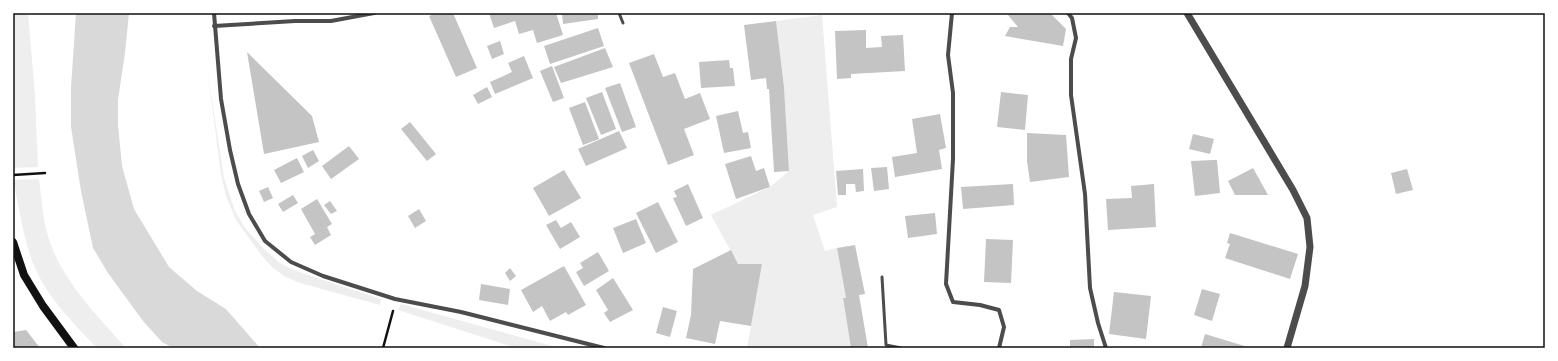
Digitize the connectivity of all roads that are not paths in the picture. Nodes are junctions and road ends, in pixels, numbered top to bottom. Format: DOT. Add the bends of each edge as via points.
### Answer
graph roads {
  1 [pos="214,13"];
  2 [pos="374,13"];
  3 [pos="619,13"];
  4 [pos="952,13"];
  5 [pos="1068,13"];
  6 [pos="1187,13"];
  7 [pos="623,23"];
  8 [pos="214,26"];
  9 [pos="13,242"];
  10 [pos="882,277"];
  11 [pos="74,348"];
  12 [pos="604,348"];
  13 [pos="901,348"];
  14 [pos="999,348"];
  15 [pos="1106,348"];
  16 [pos="1287,348"];
  1 -- 8 [label="street"];
  2 -- 8 [label="street" via="331,21"];
  3 -- 7 [label="lane"];
  4 -- 14 [label="street" via="948,55 953,93 953,159 946,284 953,302 999,310 1004,327"];
  5 -- 15 [label="street" via="1072,18 1076,38 1071,59 1071,95 1085,194 1090,288"];
  6 -- 16 [label="street" via="1293,190 1307,218 1310,246 1305,286"];
  8 -- 12 [label="street" via="221,99 238,184 249,214 265,241 291,262 323,276 395,299 461,312"];
  9 -- 11 [label="main road" via="24,275"];
  10 -- 13 [label="lane" via="886,346"];
}
